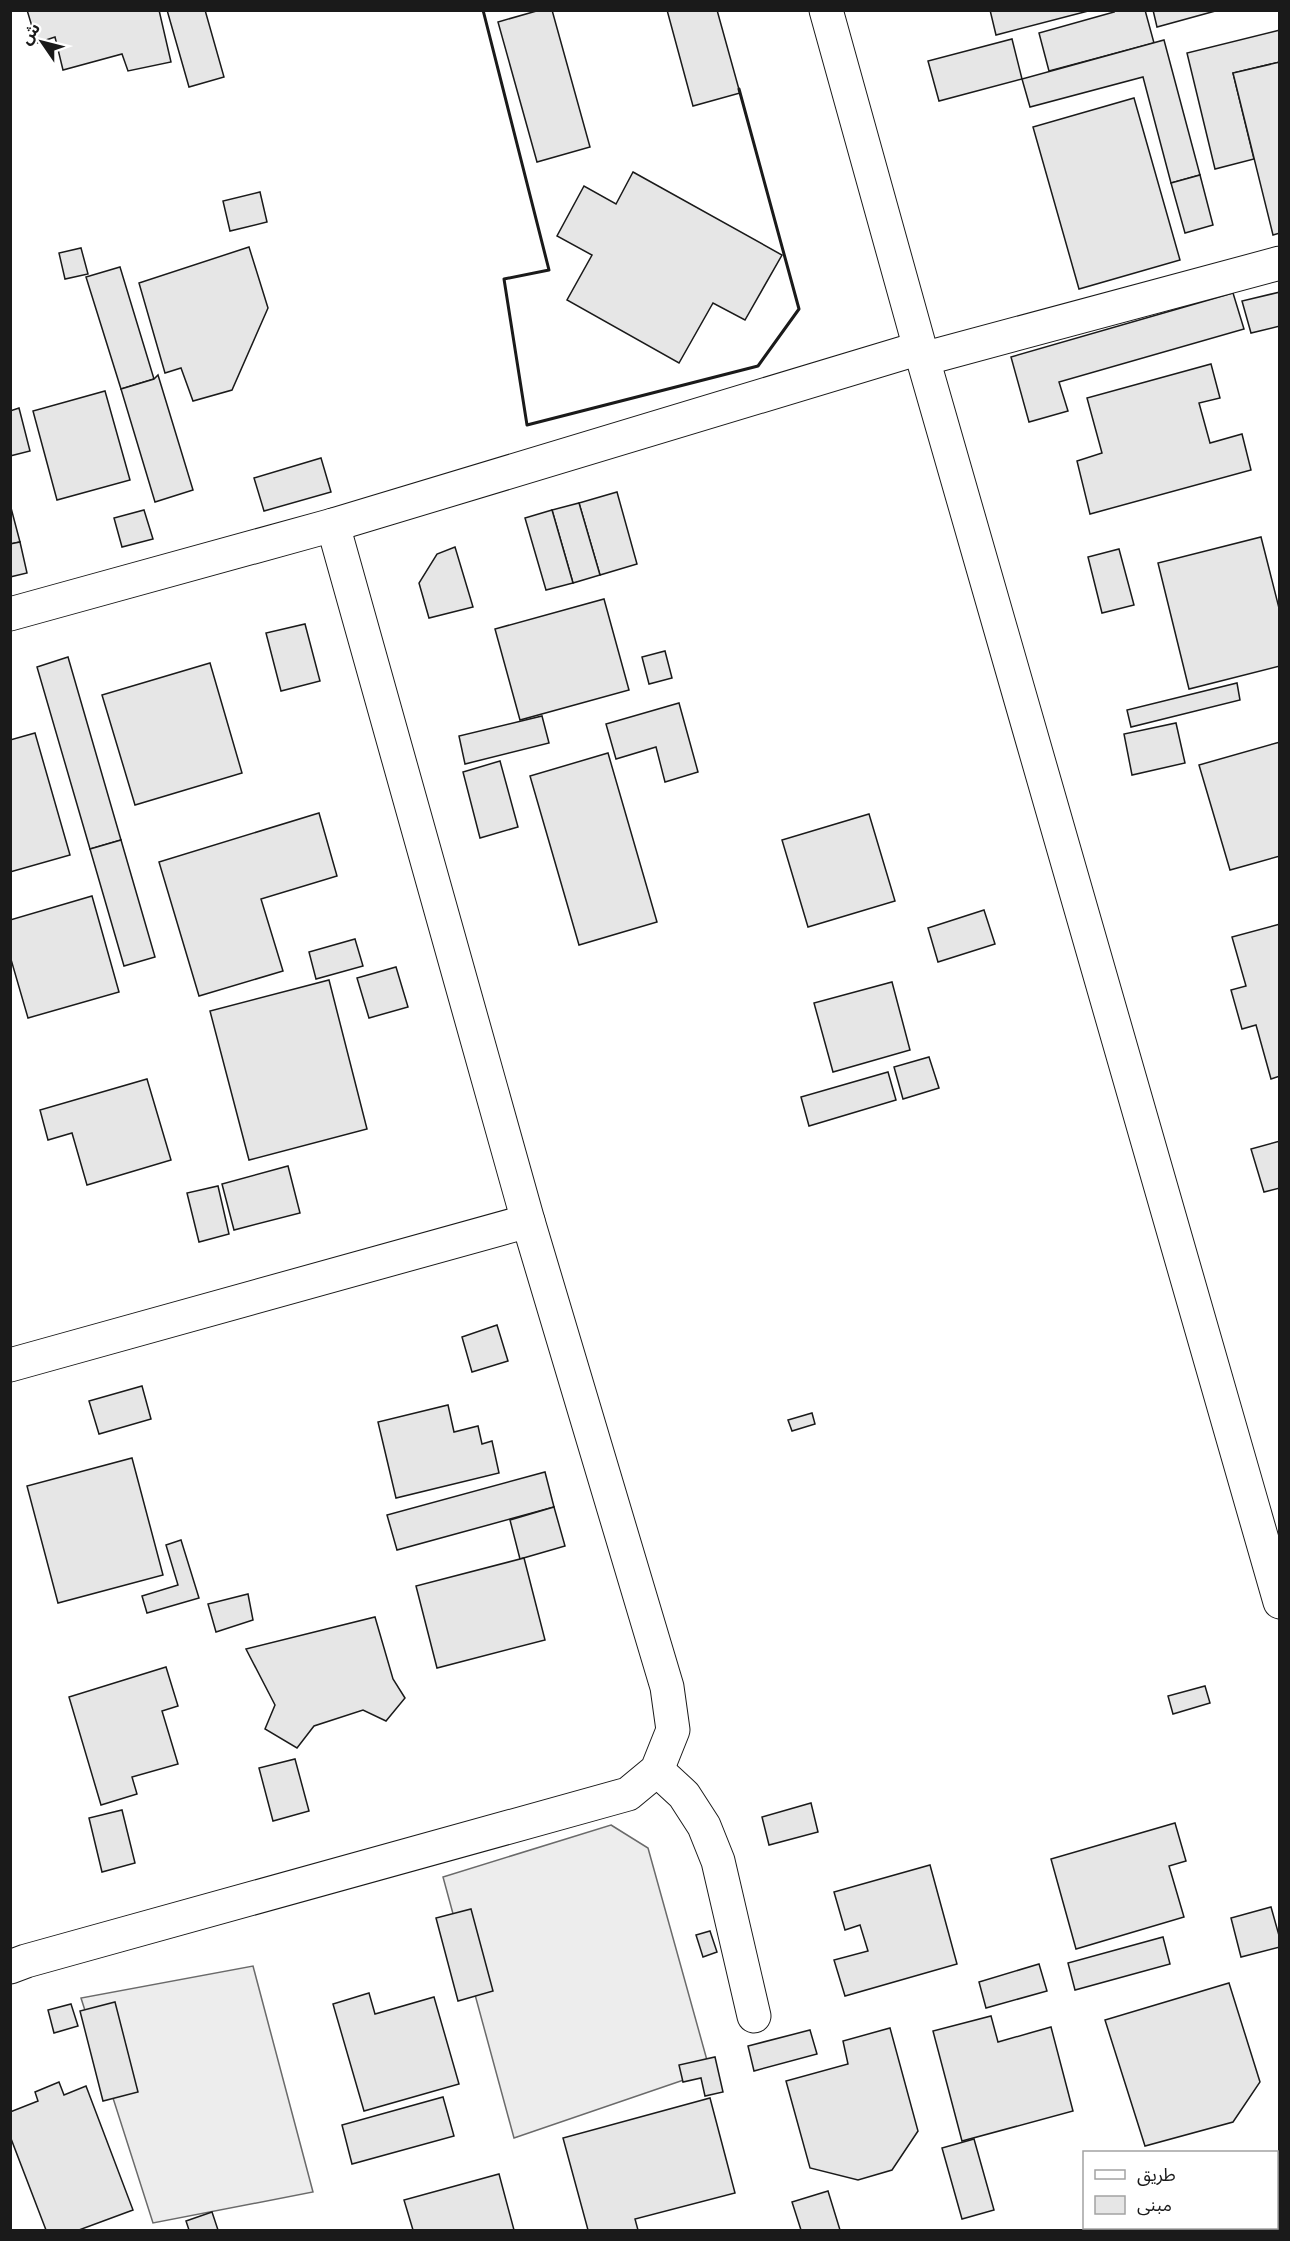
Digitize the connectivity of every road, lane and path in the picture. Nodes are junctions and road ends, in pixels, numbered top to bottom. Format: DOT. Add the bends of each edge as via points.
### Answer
graph roads {
  1 [pos="826,10"];
  2 [pos="1280,263"];
  3 [pos="921,353"];
  4 [pos="333,525"];
  5 [pos="10,614"];
  6 [pos="528,1221"];
  7 [pos="10,1365"];
  8 [pos="1280,1602"];
  9 [pos="657,1770"];
  10 [pos="10,1967"];
  11 [pos="754,2016"];
  1 -- 3 [label="street"];
  2 -- 3 [label="street"];
  3 -- 4 [label="street"];
  3 -- 8 [label="street"];
  4 -- 5 [label="street"];
  4 -- 6 [label="street"];
  6 -- 7 [label="street"];
  6 -- 9 [label="street" via="667,1687 673,1730"];
  9 -- 10 [label="street" via="628,1794"];
  9 -- 11 [label="street" via="684,1795 704,1826 718,1861"];
}
